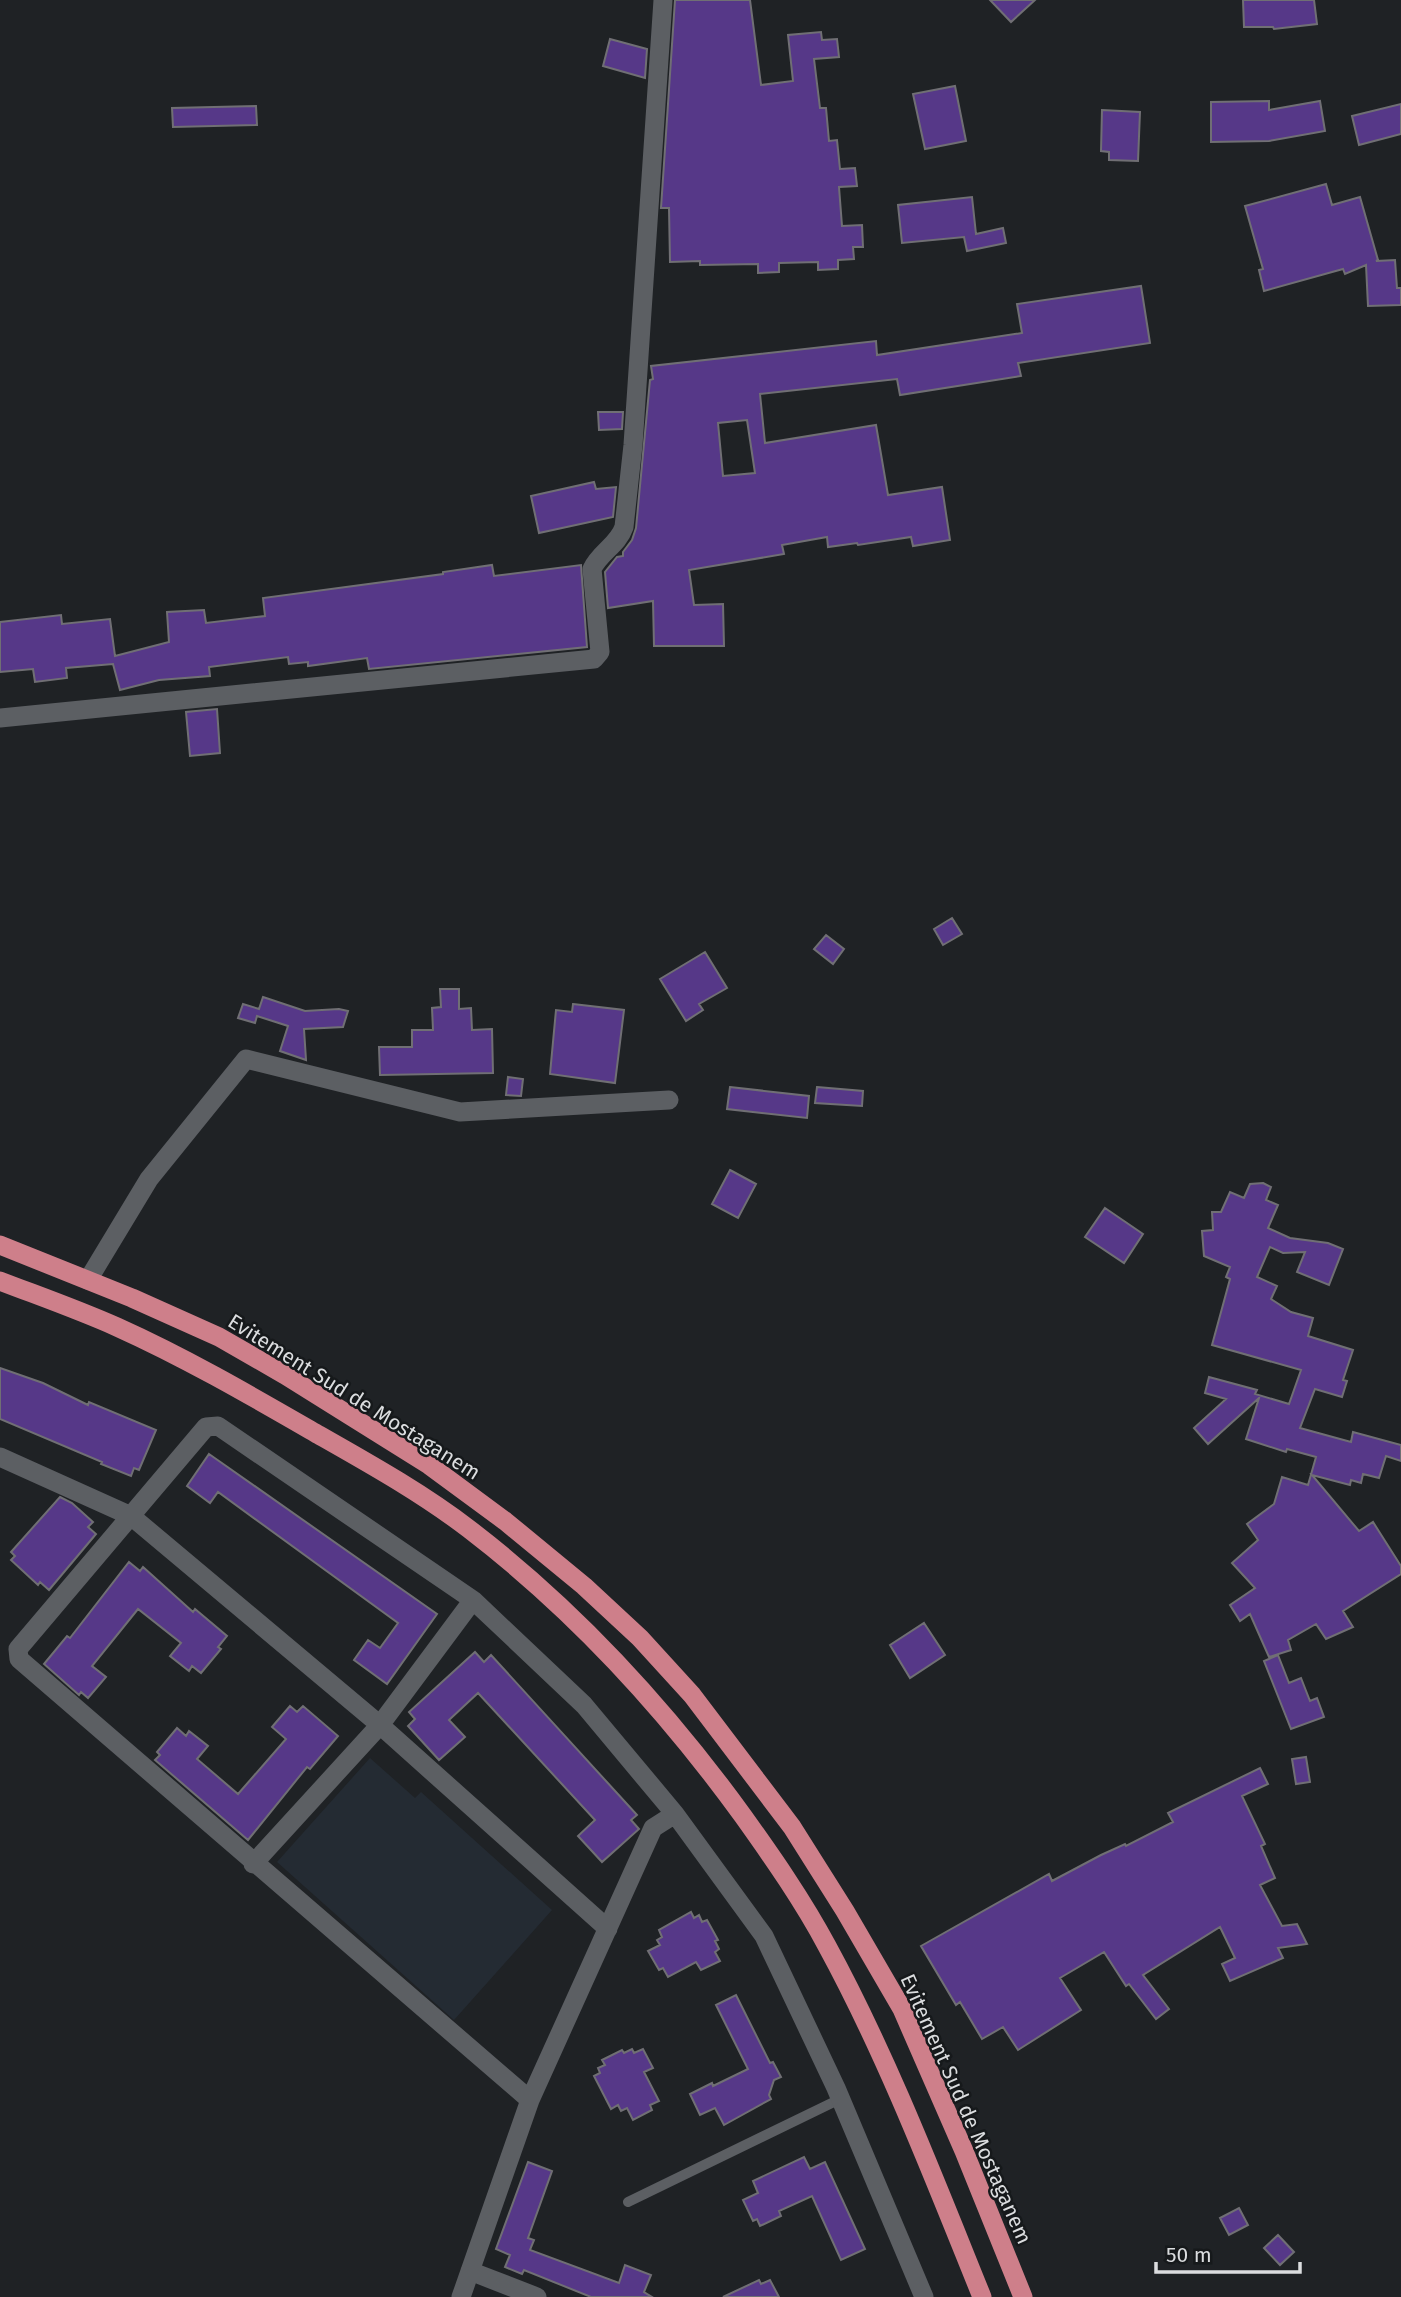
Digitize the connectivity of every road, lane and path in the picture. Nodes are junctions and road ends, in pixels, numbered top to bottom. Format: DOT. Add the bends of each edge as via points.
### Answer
graph roads {
  1 [pos="663,0"];
  2 [pos="0,718"];
  3 [pos="668,1100"];
  4 [pos="0,1245"];
  5 [pos="88,1280"];
  6 [pos="0,1281"];
  7 [pos="0,1457"];
  8 [pos="131,1516"];
  9 [pos="473,1601"];
  10 [pos="380,1725"];
  11 [pos="675,1814"];
  12 [pos="253,1864"];
  13 [pos="608,1929"];
  14 [pos="840,2099"];
  15 [pos="530,2100"];
  16 [pos="628,2202"];
  17 [pos="470,2271"];
  18 [pos="461,2297"];
  19 [pos="537,2297"];
  20 [pos="924,2297"];
  21 [pos="982,2297"];
  22 [pos="1023,2297"];
  1 -- 2 [label="street" via="633,445 624,527 592,569 597,656"];
  3 -- 5 [label="street" via="460,1112 246,1059 149,1179"];
  4 -- 5 [label="highway, Evitement Sud de Mostaganem"];
  5 -- 22 [label="highway, Evitement Sud de Mostaganem" via="219,1337 429,1465 574,1578 692,1695 792,1827 902,2009"];
  6 -- 21 [label="highway" via="117,1327 377,1468 466,1527 598,1642 660,1707 715,1778 773,1858 827,1945 871,2035"];
  7 -- 8 [label="street"];
  8 -- 9 [label="street" via="212,1424"];
  8 -- 10 [label="street"];
  8 -- 12 [label="street" via="18,1648 19,1659"];
  9 -- 10 [label="street"];
  9 -- 11 [label="street" via="583,1705"];
  10 -- 12 [label="street"];
  10 -- 13 [label="street"];
  11 -- 13 [label="street" via="653,1828"];
  11 -- 14 [label="street" via="764,1936"];
  12 -- 15 [label="street"];
  13 -- 15 [label="street"];
  14 -- 16 [label="lane"];
  14 -- 20 [label="street"];
  15 -- 17 [label="street"];
  17 -- 18 [label="street"];
  17 -- 19 [label="street"];
}
